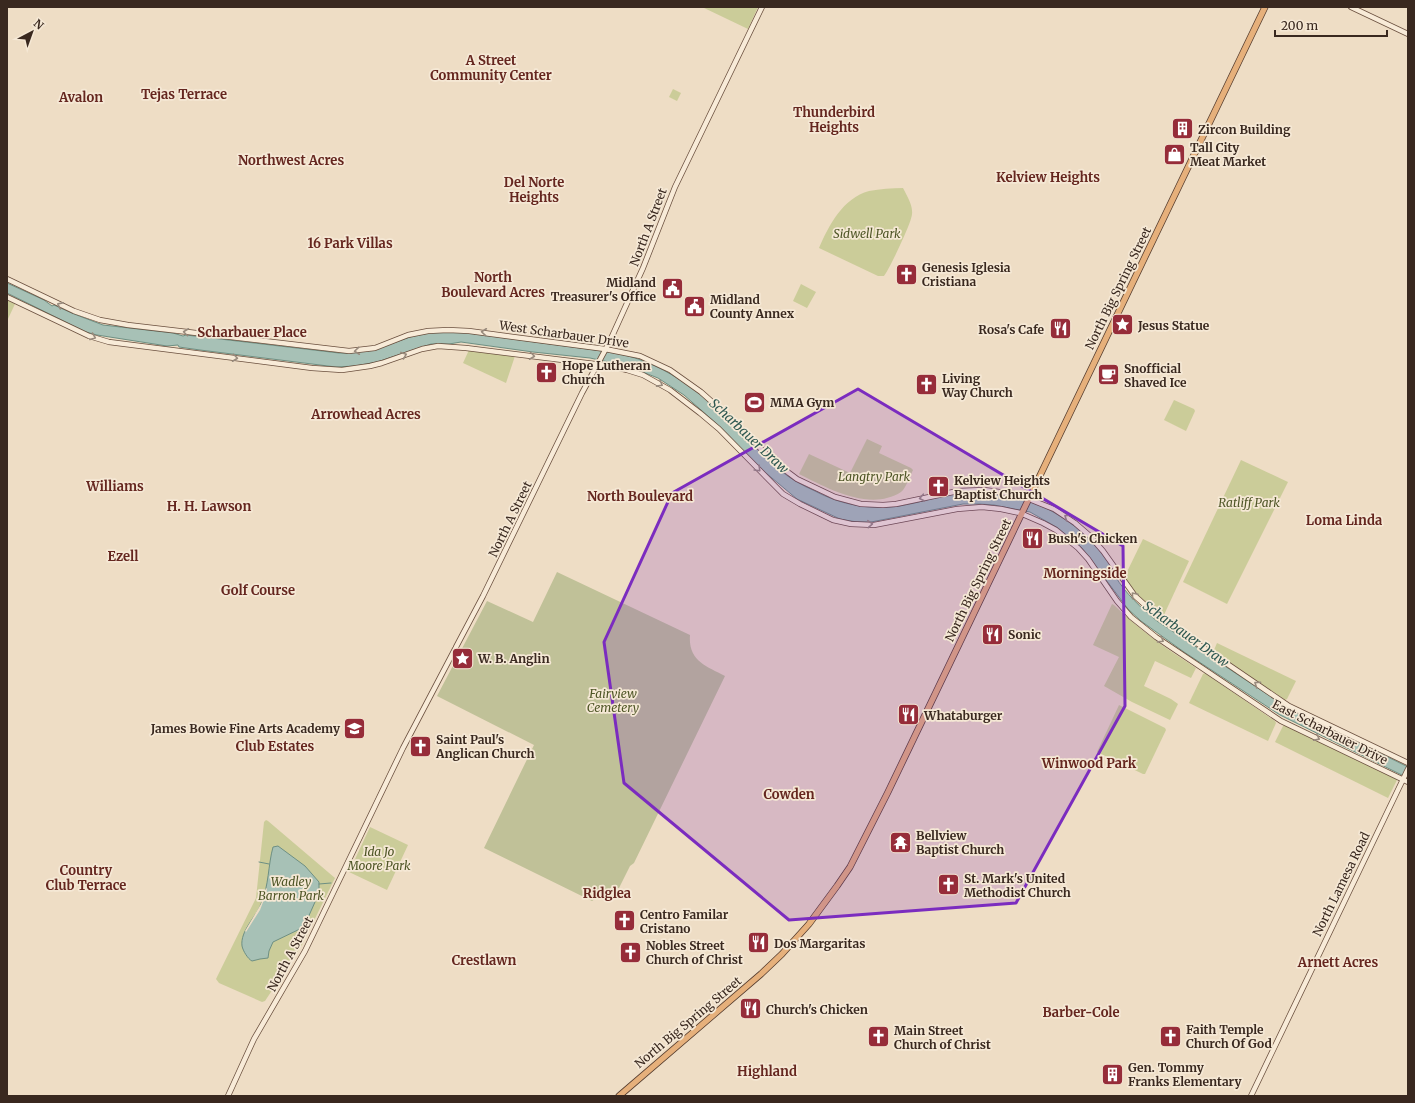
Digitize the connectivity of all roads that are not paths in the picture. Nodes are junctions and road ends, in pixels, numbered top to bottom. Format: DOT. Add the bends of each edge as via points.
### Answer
graph roads {
  1 [pos="762,7"];
  2 [pos="1265,7"];
  3 [pos="1351,7"];
  4 [pos="1408,34"];
  5 [pos="7,279"];
  6 [pos="7,297"];
  7 [pos="606,349"];
  8 [pos="597,364"];
  9 [pos="1029,499"];
  10 [pos="1022,514"];
  11 [pos="1121,577"];
  12 [pos="1112,595"];
  13 [pos="1408,762"];
  14 [pos="1408,769"];
  15 [pos="1403,779"];
  16 [pos="1408,782"];
  17 [pos="228,1096"];
  18 [pos="619,1096"];
  19 [pos="1251,1096"];
  1 -- 7 [label="main road, North A Street" via="674,187 643,268"];
  2 -- 9 [label="highway, North Big Spring Street"];
  3 -- 4 [label="main road"];
  7 -- 5 [label="main road, West Scharbauer Drive, one-way" via="448,330 413,334 369,350 349,352 100,320 74,311"];
  6 -- 8 [label="main road, West Scharbauer Drive, one-way" via="89,336 109,342 312,368 342,370 370,366 438,346"];
  7 -- 8 [label="main road, North A Street"];
  9 -- 7 [label="main road, West Scharbauer Drive, one-way" via="1004,492 979,490 958,491 888,504 861,504 838,498 789,473 758,447 718,407 670,370 640,356"];
  8 -- 10 [label="main road, West Scharbauer Drive, one-way" via="627,370 664,386 719,429 783,494 835,520 857,525 874,524 971,507 995,508"];
  8 -- 17 [label="main road, North A Street" via="483,596 403,748 305,950 254,1039"];
  9 -- 10 [label="highway, North Big Spring Street"];
  11 -- 9 [label="main road, West Scharbauer Drive, one-way" via="1099,545 1080,527 1054,509"];
  10 -- 12 [label="main road, West Scharbauer Drive" via="1050,526 1072,543 1088,558"];
  10 -- 18 [label="highway, North Big Spring Street" via="888,792 850,867 837,886 809,924 771,966"];
  13 -- 11 [label="main road, East Scharbauer Drive, one-way" via="1289,706 1151,612 1134,596"];
  12 -- 15 [label="main road, East Scharbauer Drive, one-way" via="1151,633 1282,721"];
  14 -- 15 [label="main road, North Lamesa Road"];
  15 -- 16 [label="main road, East Scharbauer Drive"];
  15 -- 19 [label="main road, North Lamesa Road"];
}
